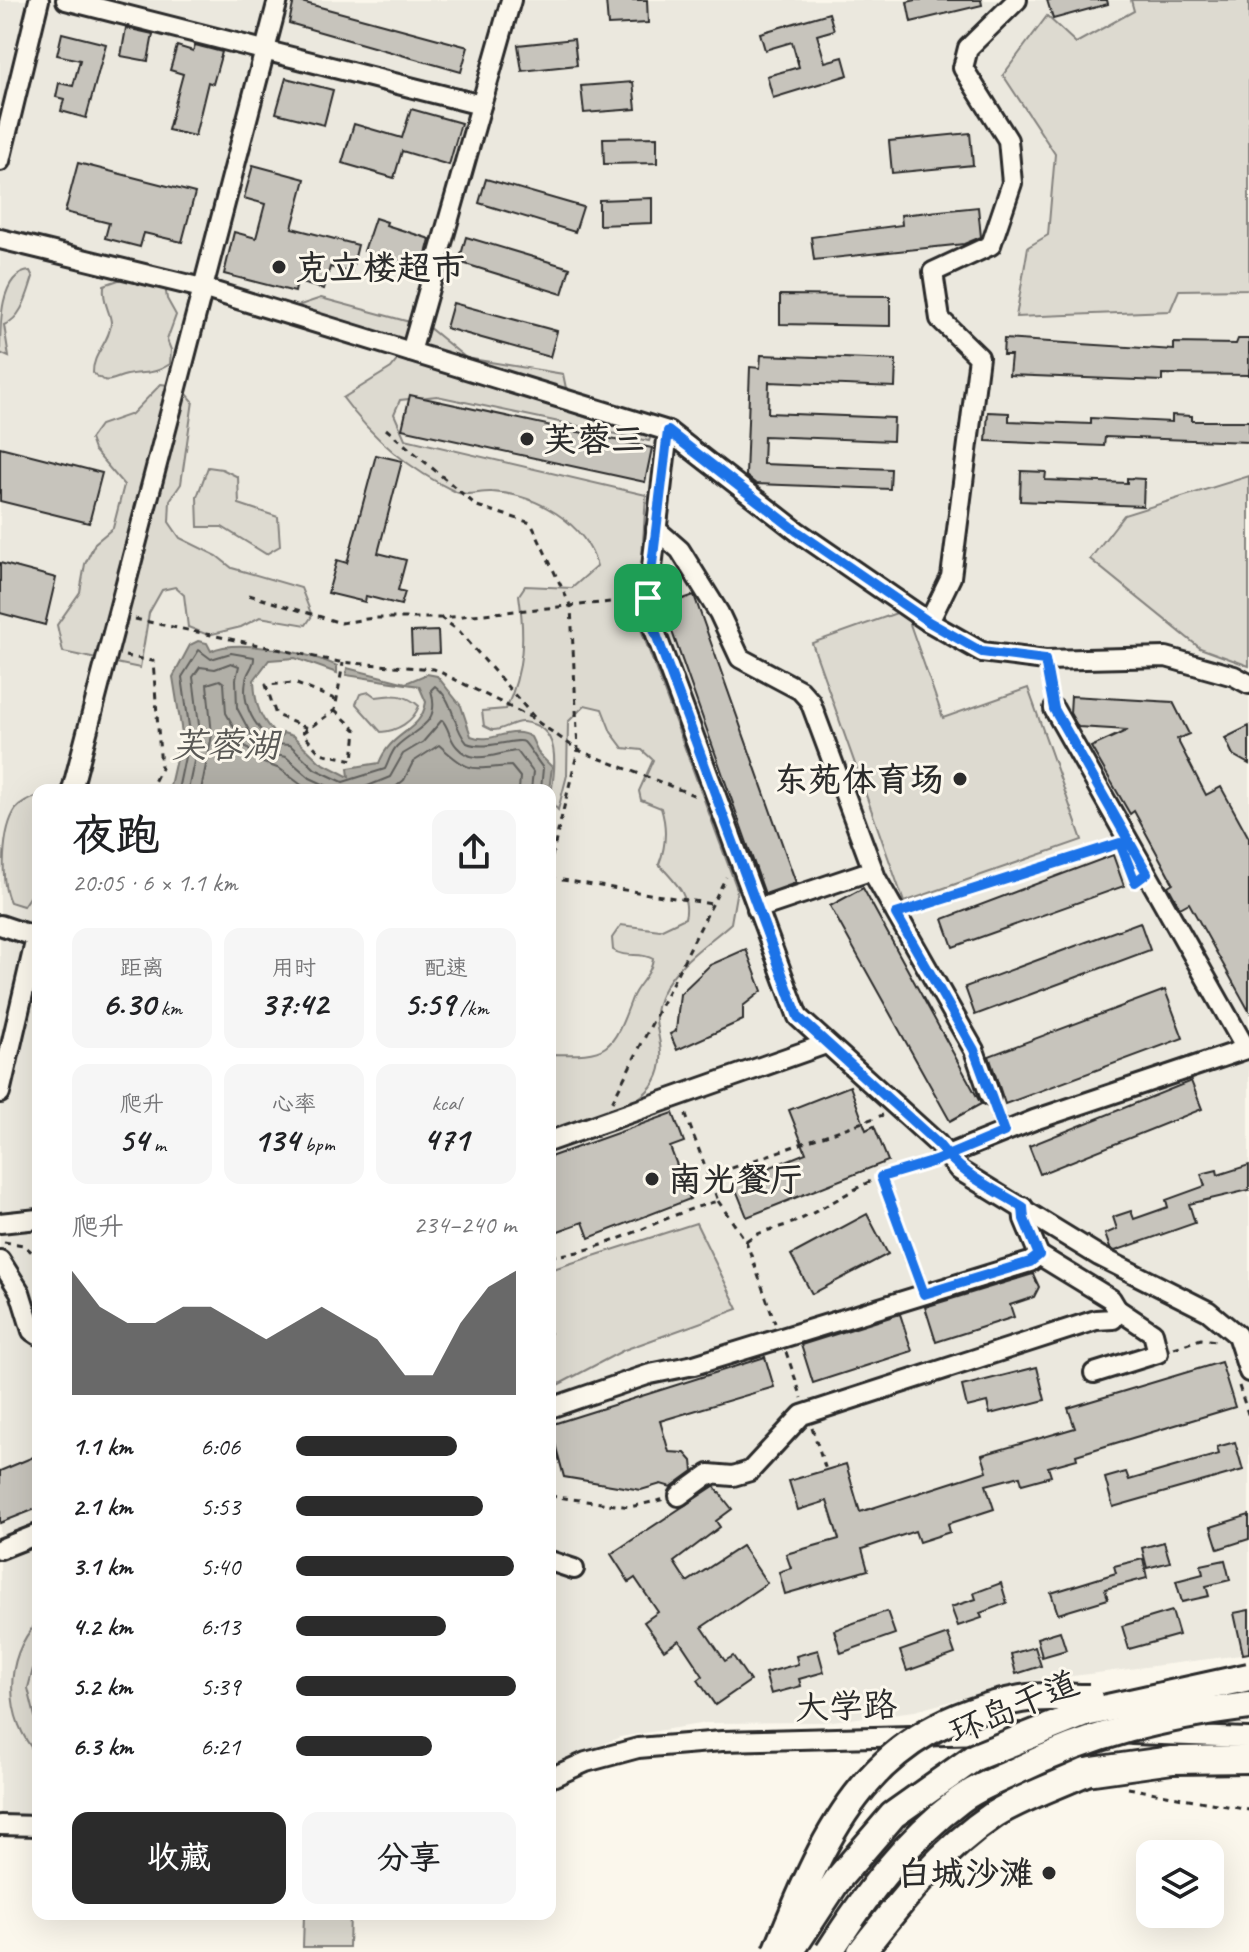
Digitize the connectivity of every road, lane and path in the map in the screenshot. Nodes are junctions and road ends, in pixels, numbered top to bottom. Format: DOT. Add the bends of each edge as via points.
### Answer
graph roads {
  1 [pos="39,0"];
  2 [pos="66,0"];
  3 [pos="278,0"];
  4 [pos="511,0"];
  5 [pos="1017,0"];
  6 [pos="265,50"];
  7 [pos="481,105"];
  8 [pos="0,161"];
  9 [pos="0,239"];
  10 [pos="202,288"];
  11 [pos="411,352"];
  12 [pos="386,429"];
  13 [pos="668,431"];
  14 [pos="656,529"];
  15 [pos="249,595"];
  16 [pos="648,598"];
  17 [pos="571,607"];
  18 [pos="120,614"];
  19 [pos="441,618"];
  20 [pos="929,622"];
  21 [pos="109,654"];
  22 [pos="1045,660"];
  23 [pos="343,663"];
  24 [pos="1249,684"];
  25 [pos="337,700"];
  26 [pos="1054,709"];
  27 [pos="335,710"];
  28 [pos="540,723"];
  29 [pos="308,729"];
  30 [pos="578,750"];
  31 [pos="74,784"];
  32 [pos="153,784"];
  33 [pos="703,798"];
  34 [pos="556,840"];
  35 [pos="1120,843"];
  36 [pos="737,855"];
  37 [pos="873,870"];
  38 [pos="556,879"];
  39 [pos="712,904"];
  40 [pos="757,909"];
  41 [pos="896,914"];
  42 [pos="0,925"];
  43 [pos="32,932"];
  44 [pos="32,955"];
  45 [pos="826,1044"];
  46 [pos="1247,1048"];
  47 [pos="0,1093"];
  48 [pos="678,1096"];
  49 [pos="990,1096"];
  50 [pos="899,1109"];
  51 [pos="601,1123"];
  52 [pos="556,1139"];
  53 [pos="947,1155"];
  54 [pos="709,1176"];
  55 [pos="881,1177"];
  56 [pos="718,1201"];
  57 [pos="1023,1207"];
  58 [pos="32,1220"];
  59 [pos="0,1223"];
  60 [pos="0,1242"];
  61 [pos="32,1252"];
  62 [pos="1039,1255"];
  63 [pos="556,1256"];
  64 [pos="0,1260"];
  65 [pos="924,1294"];
  66 [pos="1117,1309"];
  67 [pos="32,1331"];
  68 [pos="1227,1349"];
  69 [pos="1158,1353"];
  70 [pos="1094,1373"];
  71 [pos="1242,1374"];
  72 [pos="556,1406"];
  73 [pos="1249,1417"];
  74 [pos="679,1496"];
  75 [pos="556,1497"];
  76 [pos="32,1536"];
  77 [pos="0,1549"];
  78 [pos="556,1563"];
  79 [pos="574,1569"];
  80 [pos="1249,1677"];
  81 [pos="1249,1706"];
  82 [pos="1249,1716"];
  83 [pos="1196,1738"];
  84 [pos="1249,1738"];
  85 [pos="1249,1757"];
  86 [pos="556,1775"];
  87 [pos="0,1825"];
  88 [pos="32,1826"];
  89 [pos="777,1952"];
  90 [pos="790,1952"];
  91 [pos="829,1952"];
  92 [pos="861,1952"];
  1 -- 8 [label="street"];
  2 -- 6 [label="street"];
  3 -- 6 [label="street"];
  4 -- 7 [label="street"];
  5 -- 20 [label="street" via="968,48 963,68 1008,140 1012,183 991,245 933,272 940,319 979,357 951,577"];
  6 -- 7 [label="street"];
  6 -- 10 [label="street"];
  7 -- 11 [label="street"];
  9 -- 10 [label="street"];
  10 -- 11 [label="street"];
  10 -- 18 [label="street"];
  11 -- 13 [label="street"];
  12 -- 17 [label="path" via="477,506 531,523"];
  13 -- 14 [label="street"];
  13 -- 20 [label="street" via="798,532"];
  14 -- 16 [label="street"];
  14 -- 37 [label="street" via="680,550 740,658 800,690 810,701"];
  15 -- 19 [label="path" via="341,623"];
  16 -- 17 [label="path"];
  16 -- 36 [label="street" via="647,610"];
  17 -- 19 [label="path"];
  17 -- 30 [label="path"];
  18 -- 21 [label="street"];
  18 -- 23 [label="path"];
  19 -- 28 [label="path" via="459,631"];
  20 -- 22 [label="street" via="982,652"];
  21 -- 31 [label="street"];
  21 -- 32 [label="path" via="153,661 161,768"];
  22 -- 24 [label="street" via="1166,657"];
  22 -- 26 [label="path"];
  23 -- 25 [label="path"];
  23 -- 28 [label="path" via="434,669"];
  25 -- 27 [label="path"];
  25 -- 29 [label="path" via="294,683 266,685 276,715"];
  26 -- 46 [label="street"];
  27 -- 29 [label="path"];
  27 -- 29 [label="path" via="356,730 353,760 320,753 302,733"];
  28 -- 30 [label="path"];
  30 -- 33 [label="path"];
  30 -- 34 [label="path"];
  35 -- 41 [label="path"];
  36 -- 39 [label="path"];
  36 -- 40 [label="street"];
  37 -- 40 [label="street"];
  37 -- 41 [label="street"];
  38 -- 39 [label="path"];
  39 -- 51 [label="path"];
  40 -- 45 [label="street" via="798,1017"];
  41 -- 49 [label="street" via="974,1050"];
  42 -- 43 [label="street"];
  44 -- 47 [label="street"];
  45 -- 48 [label="street"];
  45 -- 50 [label="street"];
  46 -- 53 [label="street"];
  48 -- 51 [label="street"];
  48 -- 54 [label="path"];
  50 -- 53 [label="street"];
  50 -- 54 [label="path"];
  51 -- 52 [label="street"];
  53 -- 55 [label="path"];
  53 -- 57 [label="street" via="959,1170"];
  54 -- 56 [label="path"];
  55 -- 56 [label="path" via="746,1241"];
  55 -- 65 [label="path"];
  56 -- 63 [label="path" via="608,1244"];
  57 -- 62 [label="street"];
  57 -- 71 [label="street" via="1099,1256 1208,1311 1237,1335"];
  58 -- 59 [label="street"];
  60 -- 61 [label="path" via="24,1245"];
  62 -- 65 [label="street"];
  62 -- 66 [label="street" via="1098,1288"];
  64 -- 67 [label="street" via="12,1276"];
  65 -- 72 [label="street"];
  66 -- 69 [label="street" via="1153,1333"];
  66 -- 74 [label="street" via="1113,1319 1096,1320 802,1415 750,1471 709,1474"];
  68 -- 69 [label="path" via="1201,1339"];
  69 -- 70 [label="street"];
  71 -- 73 [label="path"];
  74 -- 75 [label="path" via="630,1507"];
  76 -- 77 [label="street"];
  78 -- 79 [label="street"];
  80 -- 90 [label="highway, 环岛干道, bridge" via="1085,1713 975,1757 885,1823 838,1879"];
  81 -- 91 [label="highway, 环岛干道, bridge" via="1183,1714 1105,1733 963,1798 896,1858"];
  82 -- 89 [label="highway, bridge" via="1089,1698 1024,1698 951,1718 887,1760 851,1799 826,1838"];
  83 -- 84 [label="street, 大学路"];
  83 -- 85 [label="street, 大学路"];
  83 -- 86 [label="street, 大学路" via="1079,1731 722,1741 638,1748"];
  85 -- 92 [label="highway, bridge" via="1172,1760 1086,1772 997,1813 945,1853"];
  87 -- 88 [label="street"];
}
